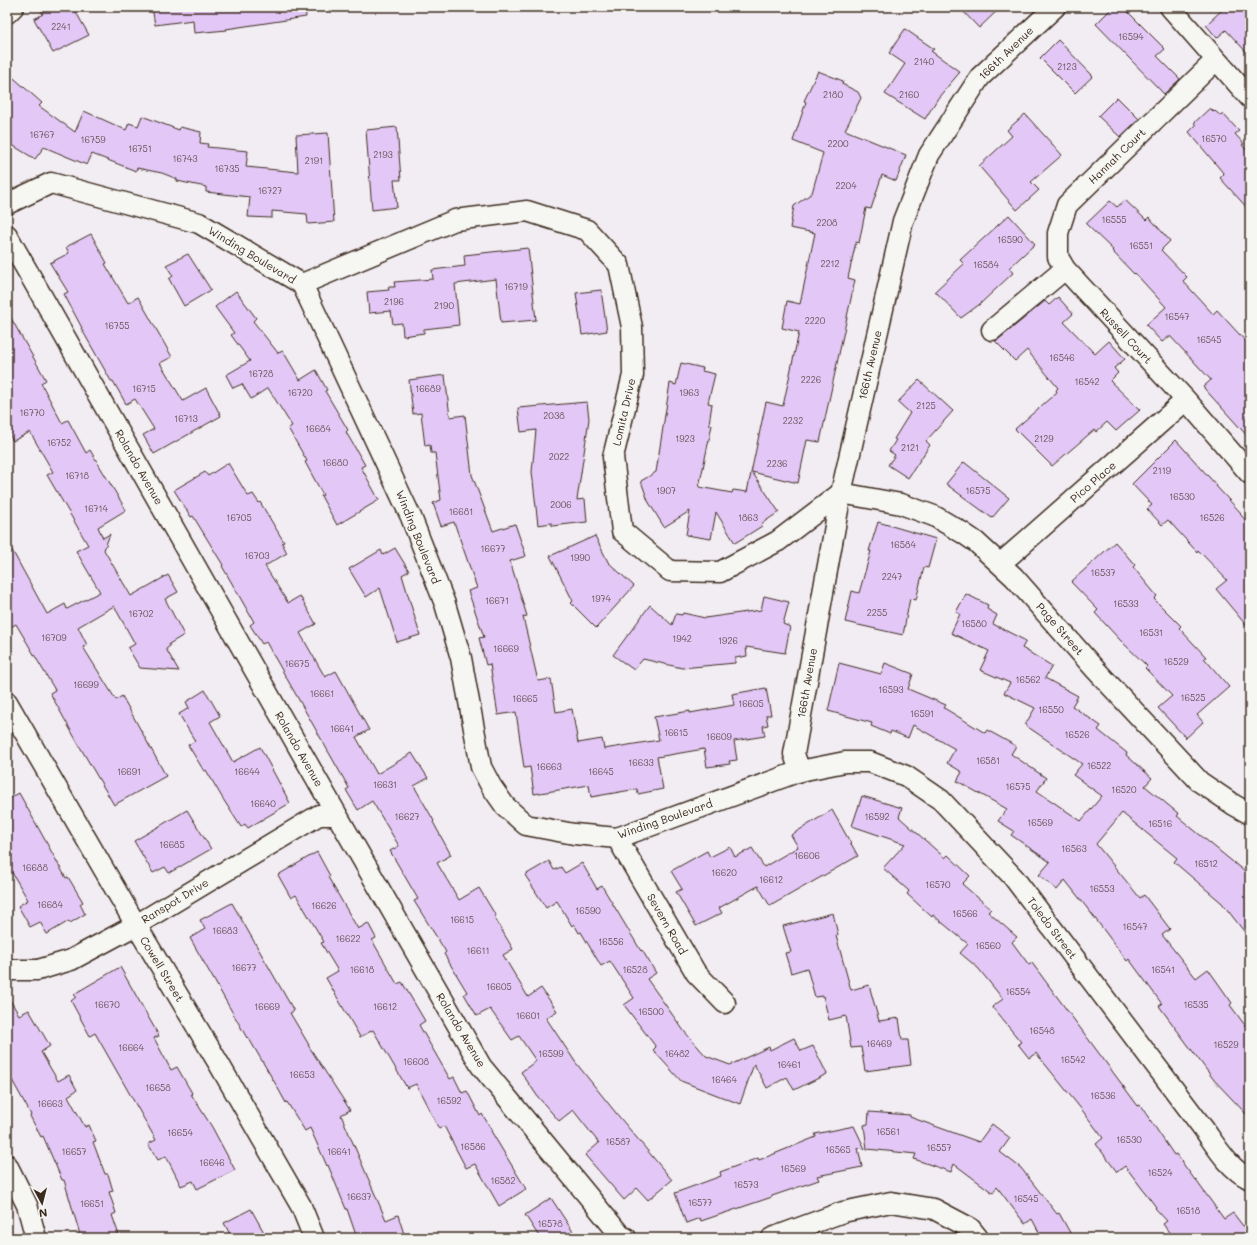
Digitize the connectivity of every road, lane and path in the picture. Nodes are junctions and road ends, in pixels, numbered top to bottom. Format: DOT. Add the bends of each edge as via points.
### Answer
graph roads {
  1 [pos="12,7"];
  2 [pos="1055,7"];
  3 [pos="1170,7"];
  4 [pos="7,12"];
  5 [pos="1216,60"];
  6 [pos="1250,98"];
  7 [pos="7,204"];
  8 [pos="7,235"];
  9 [pos="1065,269"];
  10 [pos="302,284"];
  11 [pos="992,330"];
  12 [pos="1186,400"];
  13 [pos="1250,474"];
  14 [pos="841,493"];
  15 [pos="1000,564"];
  16 [pos="7,702"];
  17 [pos="800,771"];
  18 [pos="1250,814"];
  19 [pos="336,815"];
  20 [pos="617,838"];
  21 [pos="136,924"];
  22 [pos="7,970"];
  23 [pos="726,1003"];
  24 [pos="7,1165"];
  25 [pos="1250,1179"];
  26 [pos="622,1237"];
  27 [pos="36,1238"];
  28 [pos="314,1238"];
  29 [pos="772,1238"];
  30 [pos="978,1238"];
  1 -- 4 [label="street"];
  2 -- 14 [label="street, 166th Avenue" via="980,76 929,155 903,221"];
  3 -- 5 [label="street"];
  5 -- 6 [label="street"];
  5 -- 9 [label="street, Hannah Court" via="1067,205 1058,233 1058,257"];
  7 -- 10 [label="street, Winding Boulevard" via="51,183 199,223"];
  8 -- 19 [label="street, Rolando Avenue"];
  9 -- 11 [label="street"];
  9 -- 12 [label="street, Russell Court"];
  10 -- 14 [label="street, Lomita Drive" via="456,220 527,211 587,230 619,265 632,327 633,375 613,457 622,531 670,570 720,572 778,541"];
  10 -- 20 [label="street, Winding Boulevard" via="411,517 445,604 461,658 481,766 491,786 505,806 526,825 574,834"];
  12 -- 13 [label="street, Russell Court"];
  12 -- 15 [label="street, Pico Place"];
  14 -- 15 [label="street, Page Street" via="901,504 934,516 963,532"];
  14 -- 17 [label="street, 166th Avenue" via="794,754"];
  15 -- 18 [label="street, Page Street" via="1200,782"];
  16 -- 21 [label="street, Cowell Street"];
  17 -- 20 [label="street, Winding Boulevard"];
  17 -- 25 [label="street, Toledo Street" via="845,762 870,762 906,776 941,800 1014,878 1220,1151 1234,1168"];
  19 -- 21 [label="street, Ranspot Drive" via="319,815"];
  19 -- 26 [label="street, Rolando Avenue" via="481,1066"];
  20 -- 23 [label="street, Severn Road" via="696,973"];
  21 -- 22 [label="street, Ranspot Drive" via="71,960 38,970"];
  21 -- 28 [label="street, Cowell Street" via="297,1200"];
  24 -- 27 [label="street" via="27,1205"];
  29 -- 30 [label="street" via="843,1212 891,1202 934,1209 970,1228"];
}
